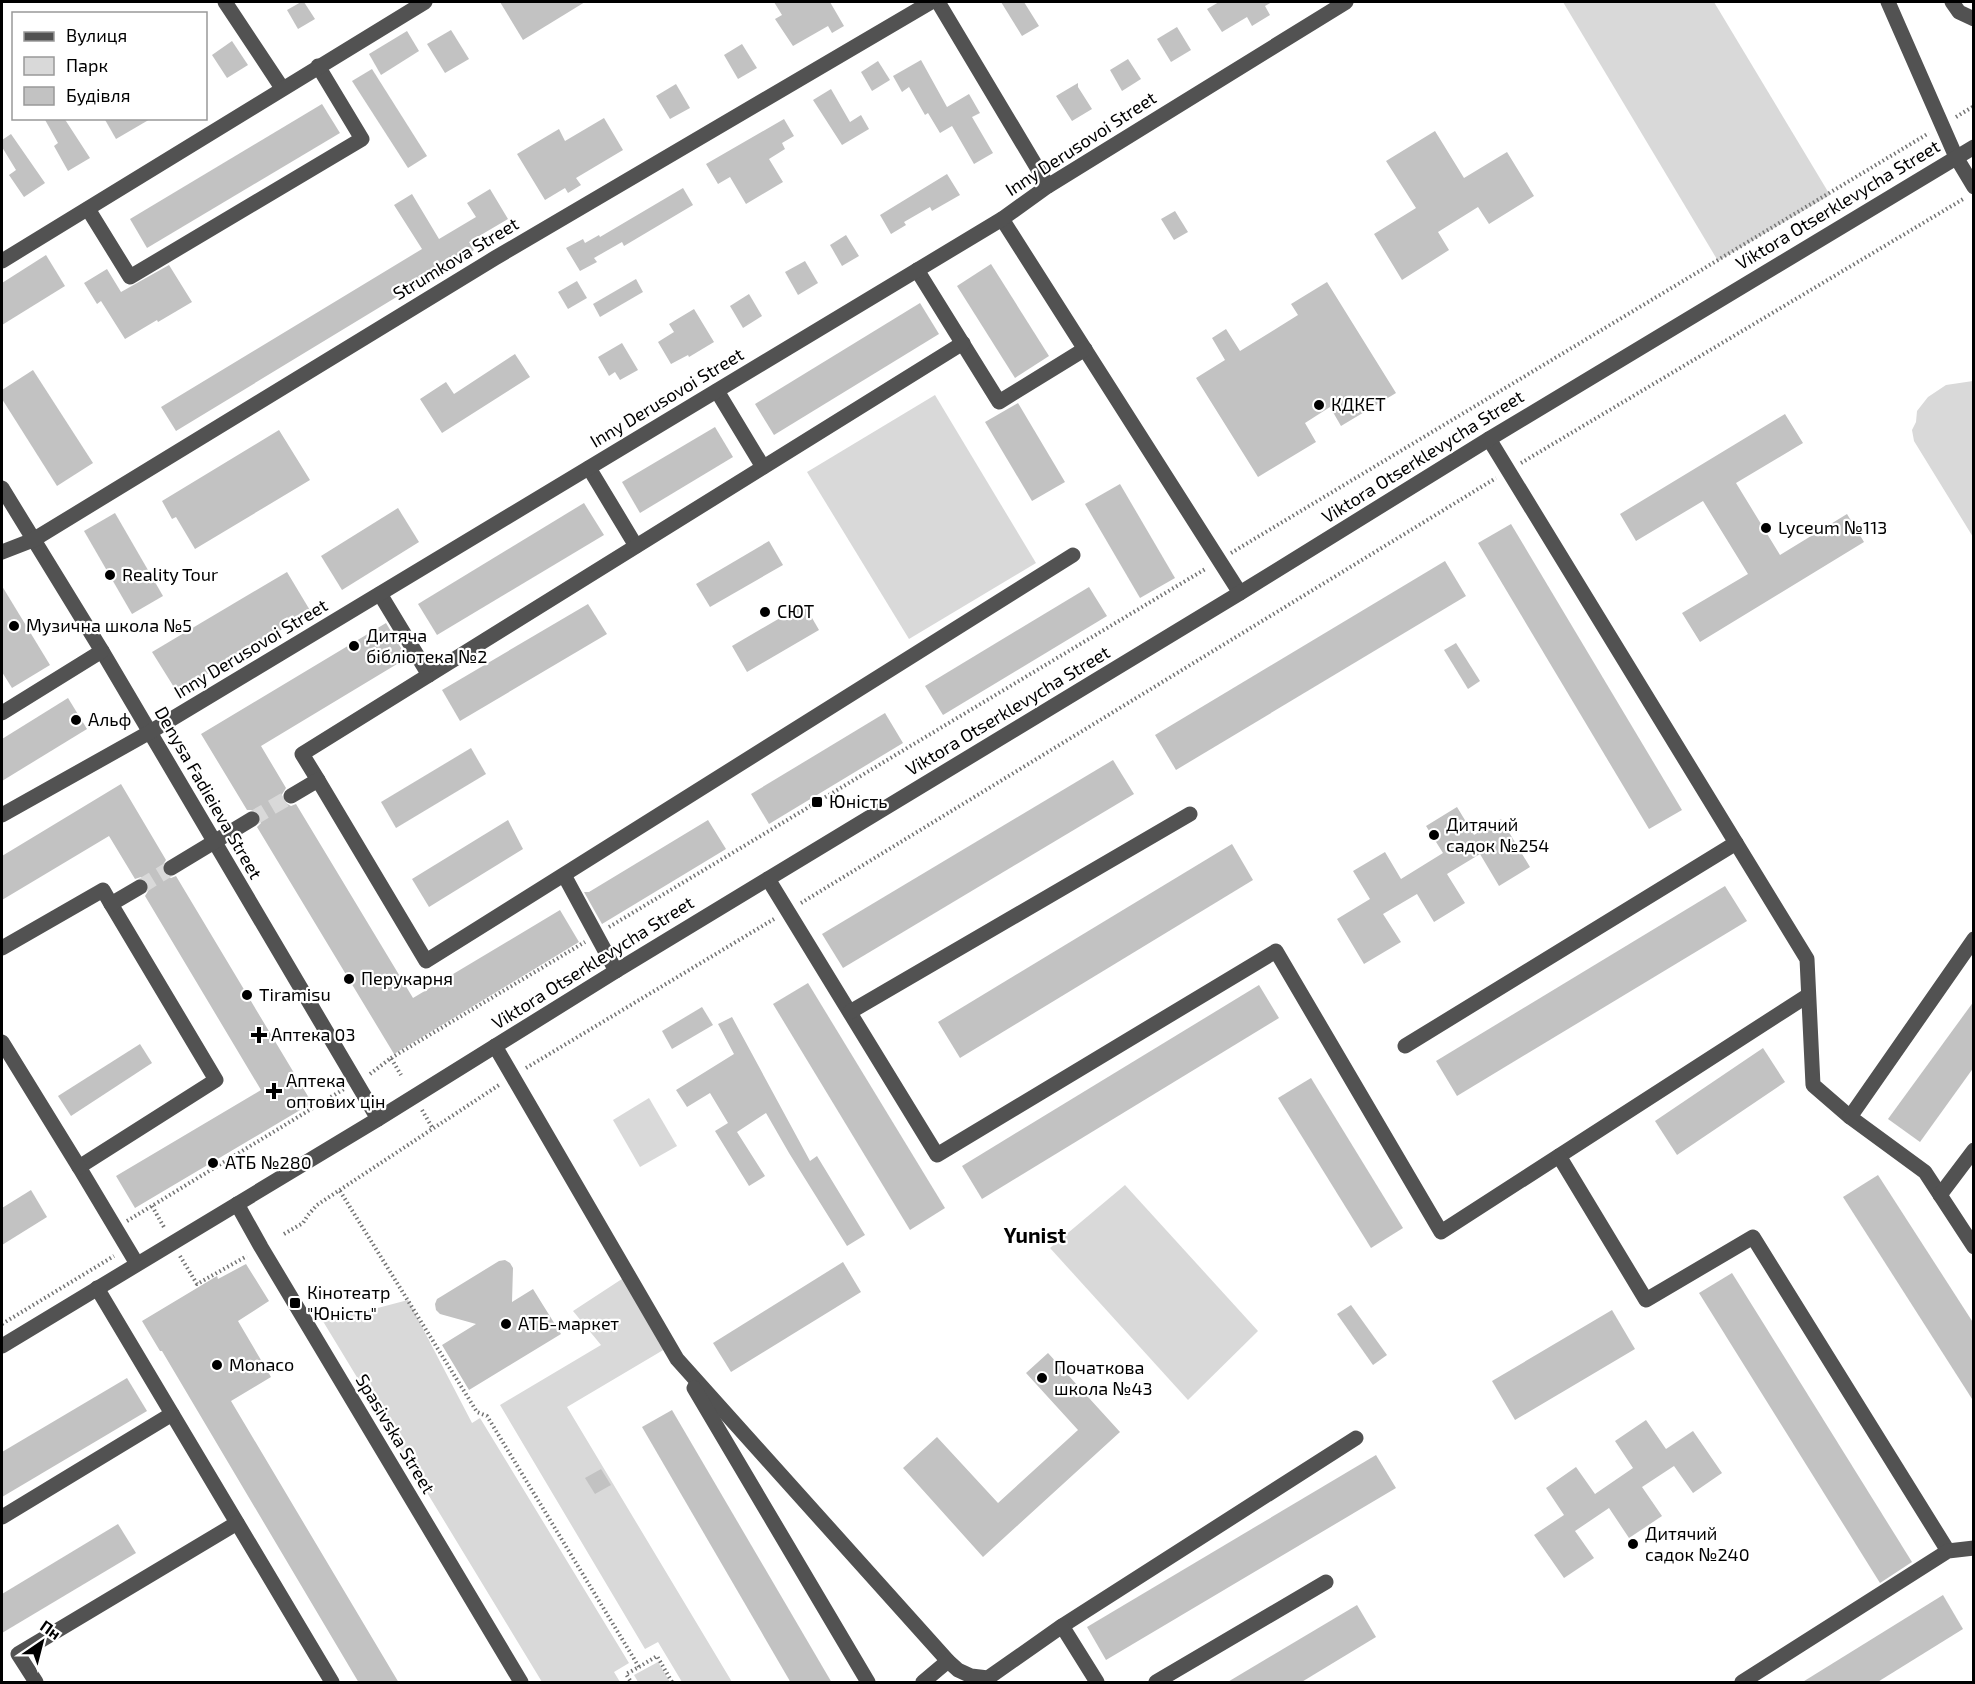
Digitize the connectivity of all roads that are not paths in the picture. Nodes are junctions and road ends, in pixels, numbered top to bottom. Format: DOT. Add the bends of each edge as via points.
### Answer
graph roads {
  1 [pos="225,2"];
  2 [pos="425,2"];
  3 [pos="931,2"];
  4 [pos="938,2"];
  5 [pos="1346,2"];
  6 [pos="1888,2"];
  7 [pos="1952,2"];
  8 [pos="1974,19"];
  9 [pos="318,66"];
  10 [pos="282,88"];
  11 [pos="1974,147"];
  12 [pos="1956,157"];
  13 [pos="1048,186"];
  14 [pos="1974,187"];
  15 [pos="88,209"];
  16 [pos="1002,219"];
  17 [pos="2,261"];
  18 [pos="917,270"];
  19 [pos="963,343"];
  20 [pos="1085,349"];
  21 [pos="717,391"];
  22 [pos="1489,439"];
  23 [pos="763,467"];
  24 [pos="589,468"];
  25 [pos="2,488"];
  26 [pos="33,540"];
  27 [pos="636,546"];
  28 [pos="2,552"];
  29 [pos="1073,555"];
  30 [pos="1240,593"];
  31 [pos="380,594"];
  32 [pos="102,651"];
  33 [pos="429,675"];
  34 [pos="2,713"];
  35 [pos="150,732"];
  36 [pos="318,780"];
  37 [pos="291,796"];
  38 [pos="1190,814"];
  39 [pos="2,815"];
  40 [pos="252,819"];
  41 [pos="215,842"];
  42 [pos="1736,843"];
  43 [pos="171,868"];
  44 [pos="564,875"];
  45 [pos="768,879"];
  46 [pos="140,887"];
  47 [pos="111,904"];
  48 [pos="1974,939"];
  49 [pos="2,948"];
  50 [pos="616,970"];
  51 [pos="1807,996"];
  52 [pos="849,1012"];
  53 [pos="2,1042"];
  54 [pos="495,1046"];
  55 [pos="1406,1046"];
  56 [pos="1850,1117"];
  57 [pos="378,1119"];
  58 [pos="1974,1150"];
  59 [pos="1559,1156"];
  60 [pos="79,1167"];
  61 [pos="1940,1195"];
  62 [pos="237,1204"];
  63 [pos="1974,1247"];
  64 [pos="137,1264"];
  65 [pos="98,1288"];
  66 [pos="2,1346"];
  67 [pos="677,1359"];
  68 [pos="172,1414"];
  69 [pos="1356,1438"];
  70 [pos="2,1517"];
  71 [pos="237,1523"];
  72 [pos="1974,1548"];
  73 [pos="1948,1551"];
  74 [pos="1326,1582"];
  75 [pos="1062,1626"];
  76 [pos="948,1661"];
  77 [pos="36,1683"];
  78 [pos="332,1683"];
  79 [pos="521,1683"];
  80 [pos="868,1683"];
  81 [pos="922,1683"];
  82 [pos="1097,1683"];
  83 [pos="1156,1683"];
  84 [pos="1742,1683"];
  1 -- 10 [label="street"];
  2 -- 9 [label="street"];
  3 -- 26 [label="street, Strumkova Street" via="495,258"];
  4 -- 13 [label="street"];
  5 -- 13 [label="street, Inny Derusovoi Street"];
  6 -- 12 [label="street"];
  7 -- 8 [label="street" via="1959,12"];
  9 -- 10 [label="street"];
  9 -- 15 [label="street" via="362,139 130,277"];
  10 -- 15 [label="street"];
  11 -- 12 [label="street, Viktora Otserklevycha Street"];
  12 -- 14 [label="street"];
  12 -- 22 [label="street, Viktora Otserklevycha Street"];
  13 -- 16 [label="street, Inny Derusovoi Street"];
  15 -- 17 [label="street"];
  16 -- 18 [label="street, Inny Derusovoi Street"];
  16 -- 20 [label="street"];
  18 -- 19 [label="street"];
  18 -- 21 [label="street, Inny Derusovoi Street"];
  19 -- 20 [label="street" via="999,402"];
  19 -- 23 [label="street"];
  20 -- 30 [label="street"];
  21 -- 23 [label="street"];
  21 -- 24 [label="street, Inny Derusovoi Street"];
  22 -- 30 [label="street, Viktora Otserklevycha Street"];
  22 -- 42 [label="street"];
  23 -- 27 [label="street"];
  24 -- 27 [label="street"];
  24 -- 31 [label="street, Inny Derusovoi Street"];
  25 -- 26 [label="street, Denysa Fadieieva Street"];
  26 -- 28 [label="street, Strumkova Street"];
  26 -- 32 [label="street, Denysa Fadieieva Street"];
  27 -- 33 [label="street"];
  29 -- 44 [label="street"];
  30 -- 45 [label="street, Viktora Otserklevycha Street"];
  31 -- 33 [label="street"];
  31 -- 35 [label="street, Inny Derusovoi Street"];
  32 -- 34 [label="street"];
  32 -- 35 [label="street, Denysa Fadieieva Street"];
  33 -- 36 [label="street" via="302,754"];
  35 -- 39 [label="street, Inny Derusovoi Street"];
  35 -- 41 [label="street, Denysa Fadieieva Street"];
  36 -- 37 [label="street"];
  36 -- 44 [label="street" via="426,961"];
  38 -- 52 [label="street"];
  40 -- 41 [label="street"];
  41 -- 43 [label="street"];
  41 -- 57 [label="street, Denysa Fadieieva Street"];
  42 -- 51 [label="street" via="1807,959"];
  42 -- 55 [label="street"];
  44 -- 50 [label="street"];
  45 -- 50 [label="street, Viktora Otserklevycha Street"];
  45 -- 52 [label="street"];
  46 -- 47 [label="street"];
  47 -- 49 [label="street" via="104,890"];
  47 -- 60 [label="street" via="216,1080"];
  48 -- 56 [label="street"];
  50 -- 54 [label="street, Viktora Otserklevycha Street"];
  51 -- 56 [label="street" via="1813,1085"];
  51 -- 59 [label="street"];
  52 -- 59 [label="street" via="937,1155 1276,951 1441,1232"];
  53 -- 60 [label="street"];
  54 -- 57 [label="street, Viktora Otserklevycha Street"];
  54 -- 67 [label="street"];
  56 -- 61 [label="street" via="1925,1172"];
  57 -- 62 [label="street, Viktora Otserklevycha Street"];
  58 -- 61 [label="street"];
  59 -- 73 [label="street" via="1646,1300 1753,1237"];
  60 -- 64 [label="street"];
  61 -- 63 [label="street"];
  62 -- 64 [label="street, Viktora Otserklevycha Street"];
  62 -- 79 [label="street, Spasivska Street"];
  64 -- 65 [label="street, Viktora Otserklevycha Street"];
  65 -- 66 [label="street, Viktora Otserklevycha Street"];
  65 -- 68 [label="street"];
  67 -- 76 [label="street"];
  67 -- 80 [label="street"];
  68 -- 70 [label="street"];
  68 -- 71 [label="street"];
  69 -- 75 [label="street"];
  71 -- 77 [label="street" via="18,1654"];
  71 -- 78 [label="street"];
  72 -- 73 [label="street"];
  73 -- 84 [label="street"];
  74 -- 83 [label="street"];
  75 -- 76 [label="street" via="988,1678 970,1676"];
  75 -- 82 [label="street"];
  76 -- 81 [label="street"];
}
